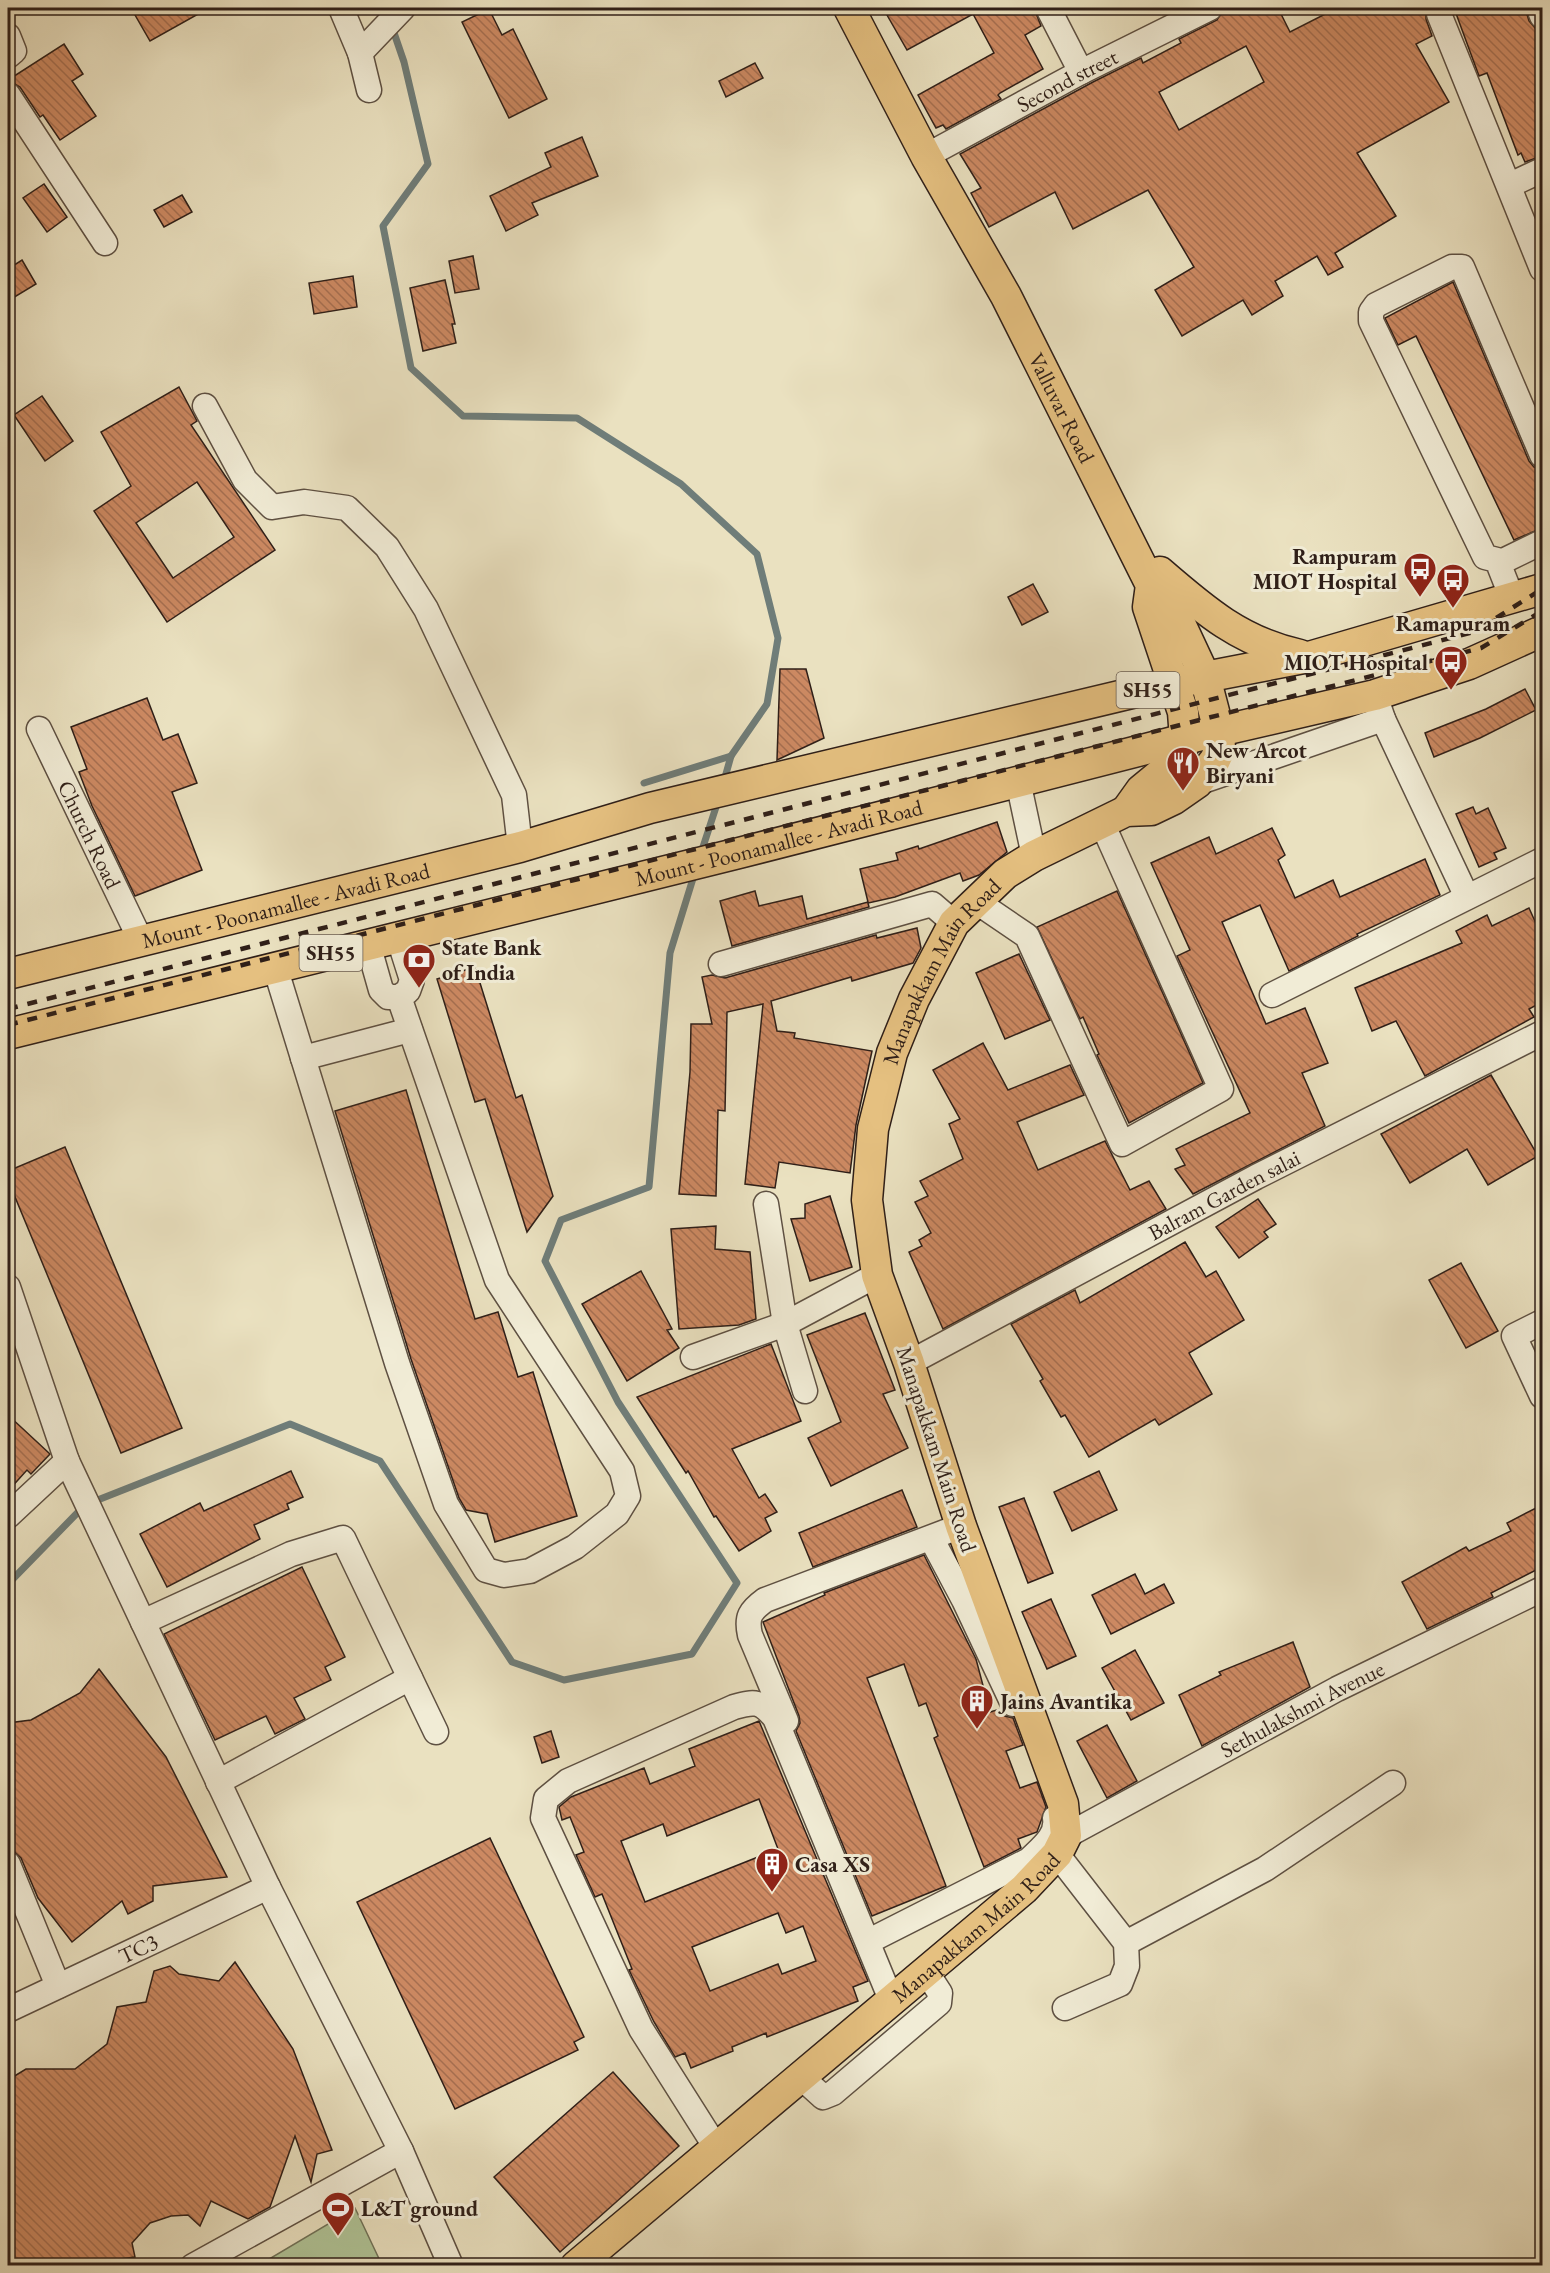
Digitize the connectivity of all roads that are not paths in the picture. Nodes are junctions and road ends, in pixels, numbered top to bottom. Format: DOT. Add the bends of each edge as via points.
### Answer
graph roads {
  1 [pos="341,8"];
  2 [pos="403,8"];
  3 [pos="849,8"];
  4 [pos="1048,8"];
  5 [pos="1210,8"];
  6 [pos="1440,8"];
  7 [pos="1539,8"];
  8 [pos="1542,16"];
  9 [pos="8,36"];
  10 [pos="360,53"];
  11 [pos="8,56"];
  12 [pos="1081,72"];
  13 [pos="369,90"];
  14 [pos="8,95"];
  15 [pos="926,156"];
  16 [pos="1542,170"];
  17 [pos="1510,185"];
  18 [pos="105,243"];
  19 [pos="1542,269"];
  20 [pos="205,406"];
  21 [pos="1542,455"];
  22 [pos="1542,542"];
  23 [pos="1131,546"];
  24 [pos="1499,563"];
  25 [pos="1151,585"];
  26 [pos="1542,589"];
  27 [pos="1512,598"];
  28 [pos="1542,632"];
  29 [pos="1310,657"];
  30 [pos="1205,677"];
  31 [pos="1174,683"];
  32 [pos="1379,707"];
  33 [pos="39,729"];
  34 [pos="1220,731"];
  35 [pos="1185,739"];
  36 [pos="1018,781"];
  37 [pos="1197,783"];
  38 [pos="1114,817"];
  39 [pos="520,848"];
  40 [pos="1034,856"];
  41 [pos="1542,860"];
  42 [pos="1467,896"];
  43 [pos="977,902"];
  44 [pos="954,923"];
  45 [pos="398,936"];
  46 [pos="141,941"];
  47 [pos="368,944"];
  48 [pos="721,963"];
  49 [pos="275,967"];
  50 [pos="8,974"];
  51 [pos="1272,995"];
  52 [pos="399,997"];
  53 [pos="410,1030"];
  54 [pos="1542,1033"];
  55 [pos="8,1034"];
  56 [pos="303,1058"];
  57 [pos="766,1204"];
  58 [pos="877,1275"];
  59 [pos="8,1287"];
  60 [pos="1542,1322"];
  61 [pos="785,1324"];
  62 [pos="693,1357"];
  63 [pos="909,1363"];
  64 [pos="805,1391"];
  65 [pos="1542,1396"];
  66 [pos="67,1461"];
  67 [pos="8,1516"];
  68 [pos="961,1526"];
  69 [pos="931,1538"];
  70 [pos="1542,1589"];
  71 [pos="143,1622"];
  72 [pos="410,1678"];
  73 [pos="436,1731"];
  74 [pos="218,1782"];
  75 [pos="1393,1783"];
  76 [pos="1061,1845"];
  77 [pos="8,1864"];
  78 [pos="268,1887"];
  79 [pos="877,1937"];
  80 [pos="1126,1943"];
  81 [pos="927,1973"];
  82 [pos="58,1986"];
  83 [pos="897,1998"];
  84 [pos="1065,2008"];
  85 [pos="8,2010"];
  86 [pos="802,2078"];
  87 [pos="717,2149"];
  88 [pos="400,2151"];
  89 [pos="193,2265"];
  90 [pos="451,2265"];
  91 [pos="576,2265"];
  1 -- 10 [label="street"];
  2 -- 10 [label="street"];
  3 -- 15 [label="main road, Valluvar Road"];
  4 -- 12 [label="street"];
  5 -- 12 [label="street, Second street"];
  6 -- 17 [label="street" via="1439,14"];
  7 -- 8 [label="street"];
  9 -- 11 [label="street" via="14,51"];
  10 -- 13 [label="street"];
  12 -- 15 [label="street, Second street"];
  14 -- 18 [label="street"];
  15 -- 23 [label="main road, Valluvar Road" via="1006,296"];
  16 -- 17 [label="street"];
  17 -- 19 [label="street"];
  20 -- 39 [label="street" via="244,480 272,507 304,502 347,508 387,548 426,609 514,795"];
  21 -- 24 [label="street" via="1462,267 1452,267 1376,305 1371,321 1485,557"];
  22 -- 24 [label="street"];
  23 -- 25 [label="main road, Valluvar Road"];
  23 -- 29 [label="main road" via="1200,606 1248,639"];
  24 -- 27 [label="street"];
  25 -- 30 [label="main road, Manapakkam Main Road" via="1170,602"];
  25 -- 31 [label="main road, Valluvar Road" via="1148,607"];
  26 -- 27 [label="main road, Mount - Poonamallee - Avadi Road / SH55"];
  27 -- 29 [label="main road, Mount - Poonamallee - Avadi Road / SH55"];
  28 -- 32 [label="main road, Mount - Poonamallee - Avadi Road / SH55"];
  29 -- 30 [label="main road, Mount - Poonamallee - Avadi Road / SH55"];
  30 -- 31 [label="main road, Mount - Poonamallee - Avadi Road / SH55"];
  30 -- 34 [label="main road, Manapakkam Main Road"];
  31 -- 35 [label="main road, Valluvar Road" via="1183,712"];
  31 -- 39 [label="main road, Mount - Poonamallee - Avadi Road / SH55" via="650,808"];
  32 -- 34 [label="main road, Mount - Poonamallee - Avadi Road / SH55"];
  32 -- 37 [label="street"];
  32 -- 42 [label="street"];
  33 -- 46 [label="street, Church Road"];
  34 -- 35 [label="main road, Mount - Poonamallee - Avadi Road / SH55"];
  34 -- 37 [label="main road, Manapakkam Main Road" via="1220,749"];
  35 -- 36 [label="main road, Mount - Poonamallee - Avadi Road / SH55"];
  35 -- 38 [label="main road" via="1180,758"];
  36 -- 40 [label="street"];
  36 -- 45 [label="main road, Mount - Poonamallee - Avadi Road / SH55"];
  37 -- 38 [label="main road, Manapakkam Main Road" via="1151,810"];
  38 -- 40 [label="main road, Manapakkam Main Road"];
  38 -- 43 [label="street" via="1221,1089 1122,1144 1027,936"];
  39 -- 46 [label="main road, Mount - Poonamallee - Avadi Road / SH55"];
  40 -- 43 [label="main road, Manapakkam Main Road" via="1005,874"];
  41 -- 42 [label="street"];
  42 -- 51 [label="street"];
  43 -- 44 [label="main road, Manapakkam Main Road"];
  44 -- 48 [label="street" via="932,904"];
  44 -- 58 [label="main road, Manapakkam Main Road" via="914,999 892,1053 873,1129 867,1200"];
  45 -- 47 [label="main road, Mount - Poonamallee - Avadi Road / SH55"];
  45 -- 52 [label="street" via="412,980 408,991"];
  46 -- 50 [label="main road, Mount - Poonamallee - Avadi Road / SH55"];
  47 -- 49 [label="main road, Mount - Poonamallee - Avadi Road / SH55"];
  47 -- 52 [label="street" via="381,990 388,997"];
  49 -- 55 [label="main road, Mount - Poonamallee - Avadi Road / SH55"];
  49 -- 56 [label="street"];
  52 -- 53 [label="street"];
  53 -- 56 [label="street"];
  53 -- 56 [label="street" via="497,1280 622,1471 628,1496 617,1515 575,1548 530,1570 504,1575 486,1570 446,1504 397,1364"];
  54 -- 63 [label="street, Balram Garden salai" via="1256,1177"];
  57 -- 61 [label="street"];
  58 -- 61 [label="street"];
  58 -- 63 [label="main road, Manapakkam Main Road"];
  59 -- 66 [label="street"];
  60 -- 65 [label="street" via="1515,1336"];
  61 -- 62 [label="street"];
  61 -- 64 [label="street"];
  63 -- 68 [label="main road, Manapakkam Main Road"];
  66 -- 67 [label="street"];
  66 -- 71 [label="street"];
  68 -- 69 [label="street"];
  68 -- 76 [label="main road, Manapakkam Main Road" via="1064,1804"];
  69 -- 79 [label="street" via="1024,1729 1056,1828 1029,1860"];
  69 -- 79 [label="street" via="765,1600 751,1610 747,1622"];
  70 -- 76 [label="street, Sethulakshmi Avenue" via="1337,1689"];
  71 -- 72 [label="street" via="291,1554 343,1538"];
  71 -- 74 [label="street"];
  72 -- 73 [label="street"];
  72 -- 74 [label="street"];
  74 -- 78 [label="street"];
  75 -- 80 [label="street" via="1265,1869"];
  76 -- 80 [label="street"];
  76 -- 81 [label="main road, Manapakkam Main Road" via="1024,1889"];
  77 -- 82 [label="street"];
  78 -- 82 [label="street, TC3"];
  78 -- 88 [label="street"];
  79 -- 83 [label="street"];
  80 -- 84 [label="street" via="1127,1966 1120,1984"];
  81 -- 83 [label="main road, Manapakkam Main Road"];
  81 -- 86 [label="street" via="940,1993 939,2003 833,2094 823,2097"];
  82 -- 85 [label="street, TC3"];
  83 -- 86 [label="main road, Manapakkam Main Road"];
  83 -- 87 [label="street" via="776,1718 765,1706 751,1702 734,1707 568,1781 546,1799 543,1818 641,2029"];
  86 -- 87 [label="main road, Manapakkam Main Road"];
  87 -- 91 [label="main road, Manapakkam Main Road"];
  88 -- 89 [label="street"];
  88 -- 90 [label="street"];
}
